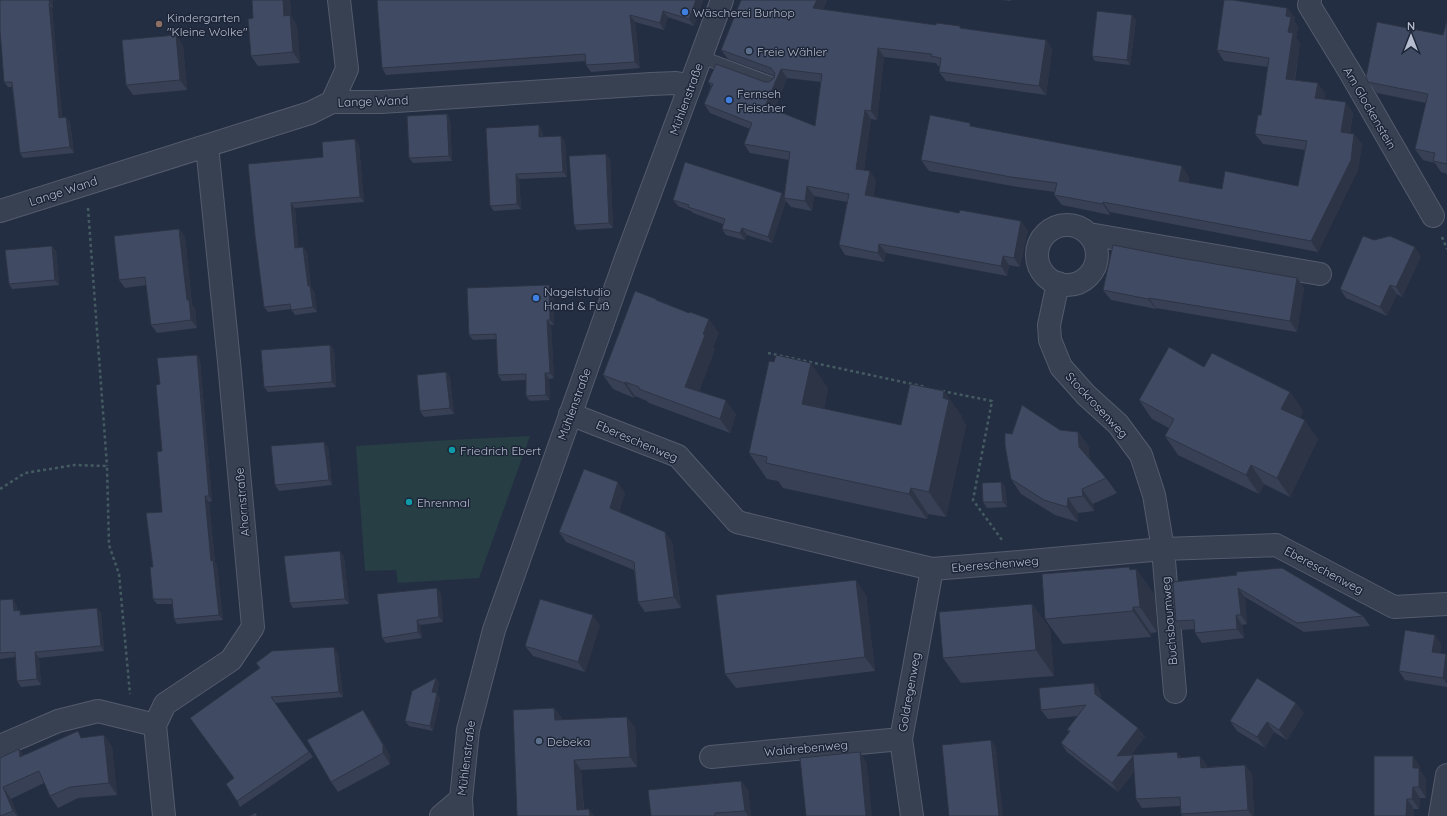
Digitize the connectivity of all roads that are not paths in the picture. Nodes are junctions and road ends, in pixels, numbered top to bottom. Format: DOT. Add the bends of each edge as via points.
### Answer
graph roads {
  1 [pos="339,0"];
  2 [pos="722,0"];
  3 [pos="1310,0"];
  4 [pos="701,57"];
  5 [pos="774,84"];
  6 [pos="690,86"];
  7 [pos="332,102"];
  8 [pos="208,146"];
  9 [pos="0,211"];
  10 [pos="1433,216"];
  11 [pos="1089,234"];
  12 [pos="1320,274"];
  13 [pos="1058,283"];
  14 [pos="570,414"];
  15 [pos="1163,549"];
  16 [pos="932,568"];
  17 [pos="1447,604"];
  18 [pos="1175,692"];
  19 [pos="155,725"];
  20 [pos="900,739"];
  21 [pos="0,746"];
  22 [pos="711,757"];
  23 [pos="1447,775"];
  24 [pos="461,807"];
  25 [pos="164,816"];
  26 [pos="441,816"];
  27 [pos="912,816"];
  28 [pos="1440,816"];
  1 -- 7 [label="street" via="346,69"];
  2 -- 4 [label="street, Mühlenstraße"];
  3 -- 10 [label="street, Am Glockenstein" via="1309,5"];
  4 -- 5 [label="lane"];
  4 -- 6 [label="street, Mühlenstraße"];
  6 -- 7 [label="street, Lange Wand" via="676,83 651,84 381,102"];
  6 -- 14 [label="street, Mühlenstraße"];
  7 -- 8 [label="street, Lange Wand" via="310,113"];
  8 -- 9 [label="street, Lange Wand"];
  8 -- 19 [label="street, Ahornstraße" via="253,627 231,660 165,704"];
  11 -- 12 [label="street"];
  11 -- 13 [label="street" via="1096,252 1096,262 1092,271 1077,283"];
  11 -- 13 [label="street" via="1072,225 1061,225 1044,234 1039,243 1038,262 1042,272"];
  13 -- 15 [label="street, Stockrosenweg" via="1048,325 1050,340 1061,367 1086,395 1118,424 1141,455 1154,495"];
  14 -- 16 [label="street, Ebereschenweg" via="678,456 737,522"];
  14 -- 24 [label="street, Mühlenstraße" via="494,630 468,730"];
  15 -- 16 [label="street, Ebereschenweg"];
  15 -- 17 [label="street, Ebereschenweg" via="1276,545 1394,607"];
  15 -- 18 [label="street, Buchsbaumweg"];
  16 -- 20 [label="street, Goldregenweg"];
  19 -- 21 [label="street" via="98,711 58,720"];
  19 -- 25 [label="street"];
  20 -- 22 [label="street, Waldrebenweg"];
  20 -- 27 [label="street, Goldregenweg"];
  23 -- 28 [label="street"];
  24 -- 26 [label="street"];
}
